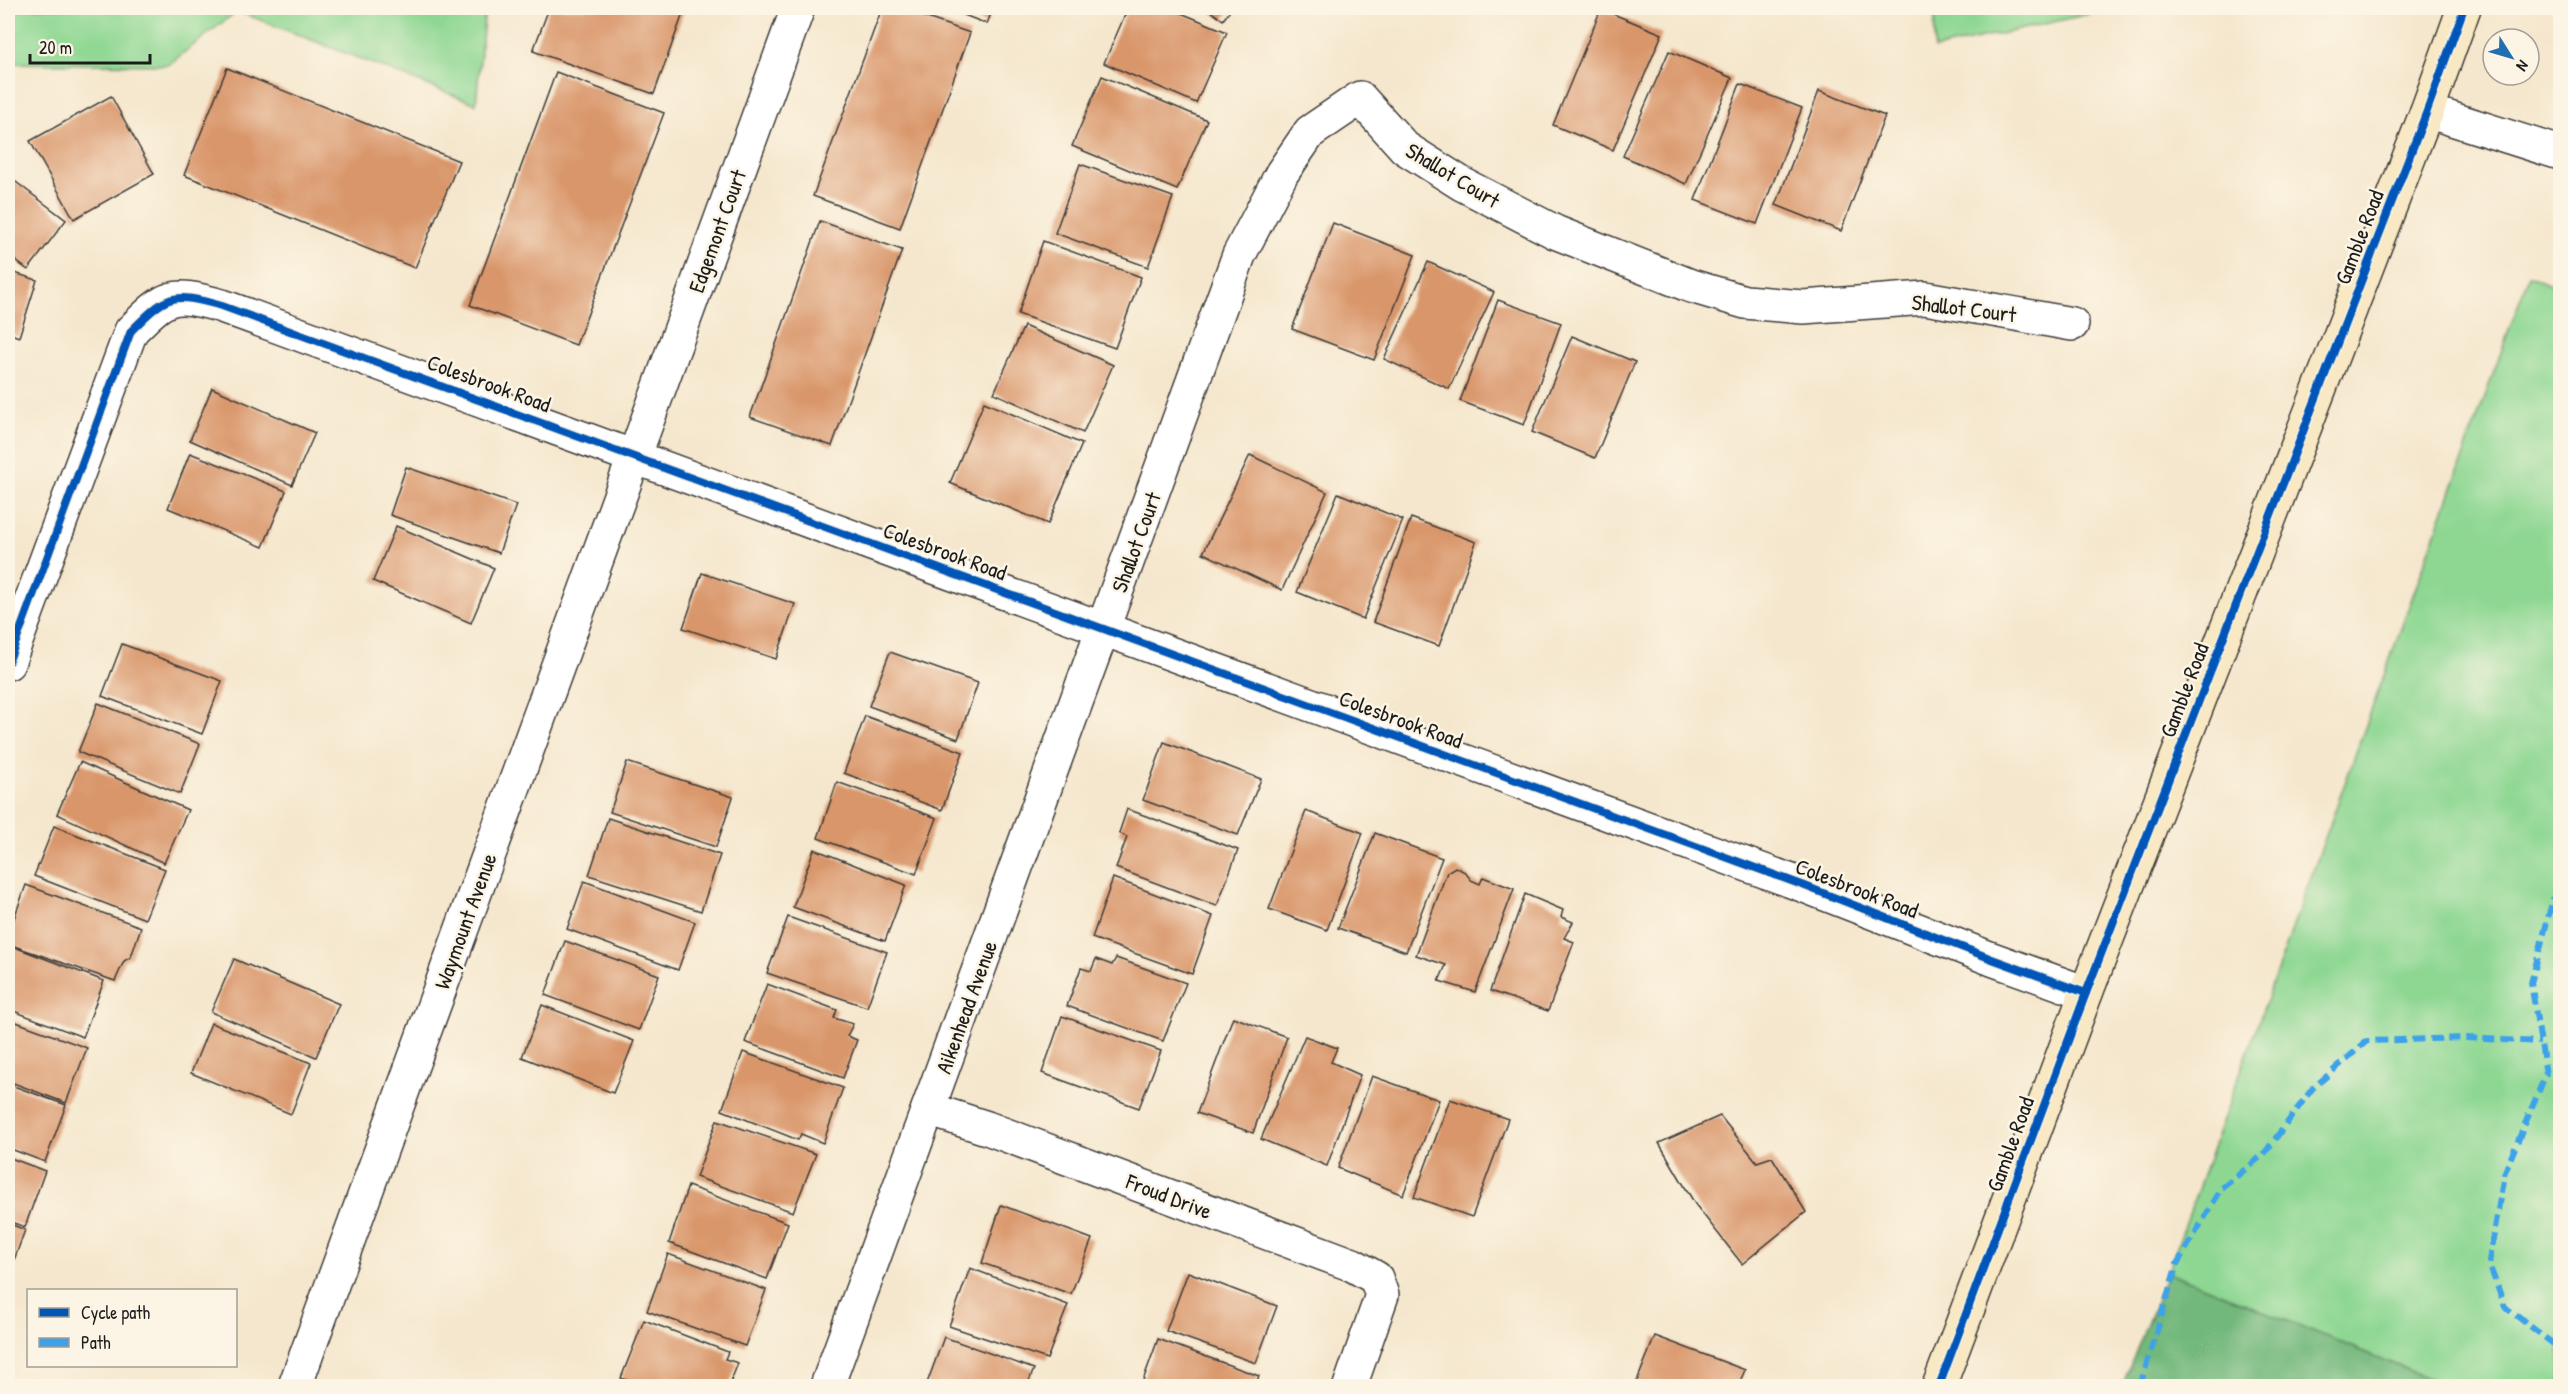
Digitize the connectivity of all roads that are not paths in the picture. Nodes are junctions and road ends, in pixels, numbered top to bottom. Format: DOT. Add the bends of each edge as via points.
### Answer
graph roads {
  1 [pos="798,8"];
  2 [pos="2464,8"];
  3 [pos="2427,111"];
  4 [pos="2560,153"];
  5 [pos="2072,324"];
  6 [pos="636,455"];
  7 [pos="1105,628"];
  8 [pos="8,663"];
  9 [pos="2086,993"];
  10 [pos="928,1109"];
  11 [pos="295,1386"];
  12 [pos="827,1386"];
  13 [pos="1350,1386"];
  14 [pos="1939,1386"];
  1 -- 6 [label="street, Edgemont Court"];
  2 -- 3 [label="main road, Gamble Road"];
  3 -- 4 [label="street"];
  3 -- 9 [label="main road, Gamble Road"];
  5 -- 7 [label="street, Shallot Court" via="1925,298 1803,307 1745,302 1691,286 1555,232 1462,184 1405,148 1360,98 1310,132 1282,173 1239,255"];
  6 -- 7 [label="street, Colesbrook Road"];
  6 -- 8 [label="street, Colesbrook Road" via="222,306 188,297 160,302 130,331"];
  6 -- 11 [label="street, Waymount Avenue"];
  7 -- 9 [label="street, Colesbrook Road"];
  7 -- 10 [label="street, Aikenhead Avenue"];
  9 -- 14 [label="main road, Gamble Road"];
  10 -- 12 [label="street, Aikenhead Avenue"];
  10 -- 13 [label="street, Froud Drive" via="1353,1265 1376,1278 1382,1295"];
}
